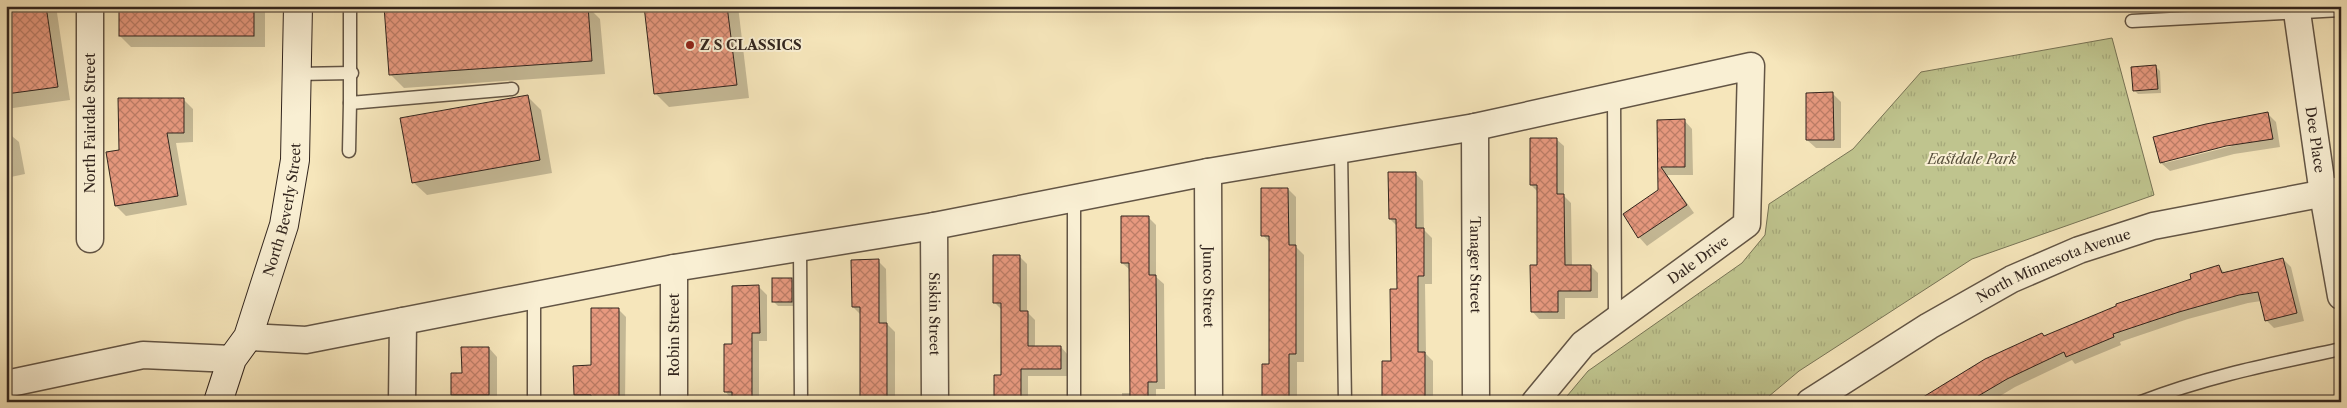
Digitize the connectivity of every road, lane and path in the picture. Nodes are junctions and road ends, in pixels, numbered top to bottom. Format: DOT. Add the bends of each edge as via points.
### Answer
graph roads {
  1 [pos="90,6"];
  2 [pos="298,6"];
  3 [pos="350,6"];
  4 [pos="2341,10"];
  5 [pos="2298,12"];
  6 [pos="2132,21"];
  7 [pos="352,73"];
  8 [pos="296,74"];
  9 [pos="512,89"];
  10 [pos="1614,96"];
  11 [pos="350,104"];
  12 [pos="1476,127"];
  13 [pos="1341,150"];
  14 [pos="349,151"];
  15 [pos="1208,172"];
  16 [pos="2332,192"];
  17 [pos="1074,198"];
  18 [pos="934,226"];
  19 [pos="90,240"];
  20 [pos="800,248"];
  21 [pos="674,268"];
  22 [pos="534,296"];
  23 [pos="2341,296"];
  24 [pos="1615,320"];
  25 [pos="403,321"];
  26 [pos="248,337"];
  27 [pos="2341,349"];
  28 [pos="232,359"];
  29 [pos="6,384"];
  30 [pos="218,402"];
  31 [pos="402,402"];
  32 [pos="534,402"];
  33 [pos="674,402"];
  34 [pos="801,402"];
  35 [pos="935,402"];
  36 [pos="1074,402"];
  37 [pos="1209,402"];
  38 [pos="1345,402"];
  39 [pos="1476,402"];
  40 [pos="1535,402"];
  41 [pos="1810,402"];
  42 [pos="2141,402"];
  1 -- 19 [label="street, North Fairdale Street"];
  2 -- 8 [label="main road, North Beverly Street"];
  3 -- 7 [label="lane"];
  4 -- 5 [label="lane"];
  5 -- 6 [label="lane"];
  5 -- 16 [label="street, Dee Place"];
  7 -- 8 [label="lane"];
  7 -- 11 [label="lane"];
  8 -- 26 [label="main road, North Beverly Street" via="294,160 284,224"];
  9 -- 11 [label="lane"];
  10 -- 12 [label="street"];
  10 -- 24 [label="lane"];
  10 -- 24 [label="street, Dale Drive" via="1751,66 1746,224"];
  11 -- 14 [label="lane"];
  12 -- 13 [label="street"];
  12 -- 39 [label="street, Tanager Street"];
  13 -- 15 [label="street"];
  13 -- 38 [label="lane"];
  15 -- 17 [label="street"];
  15 -- 37 [label="street, Junco Street"];
  16 -- 23 [label="street, Dee Place"];
  16 -- 41 [label="street, North Minnesota Avenue" via="2153,226 2079,250 2012,279 1929,326"];
  17 -- 18 [label="street"];
  17 -- 36 [label="lane"];
  18 -- 20 [label="street"];
  18 -- 35 [label="street, Siskin Street"];
  20 -- 21 [label="street"];
  20 -- 34 [label="lane"];
  21 -- 22 [label="street"];
  21 -- 33 [label="street, Robin Street"];
  22 -- 25 [label="street"];
  22 -- 32 [label="lane"];
  24 -- 40 [label="street, Dale Drive" via="1583,344"];
  25 -- 26 [label="street" via="306,340"];
  25 -- 31 [label="street"];
  26 -- 28 [label="main road, North Beverly Street"];
  27 -- 42 [label="lane" via="2228,373"];
  28 -- 29 [label="street" via="143,356"];
  28 -- 30 [label="main road, North Beverly Street"];
}
